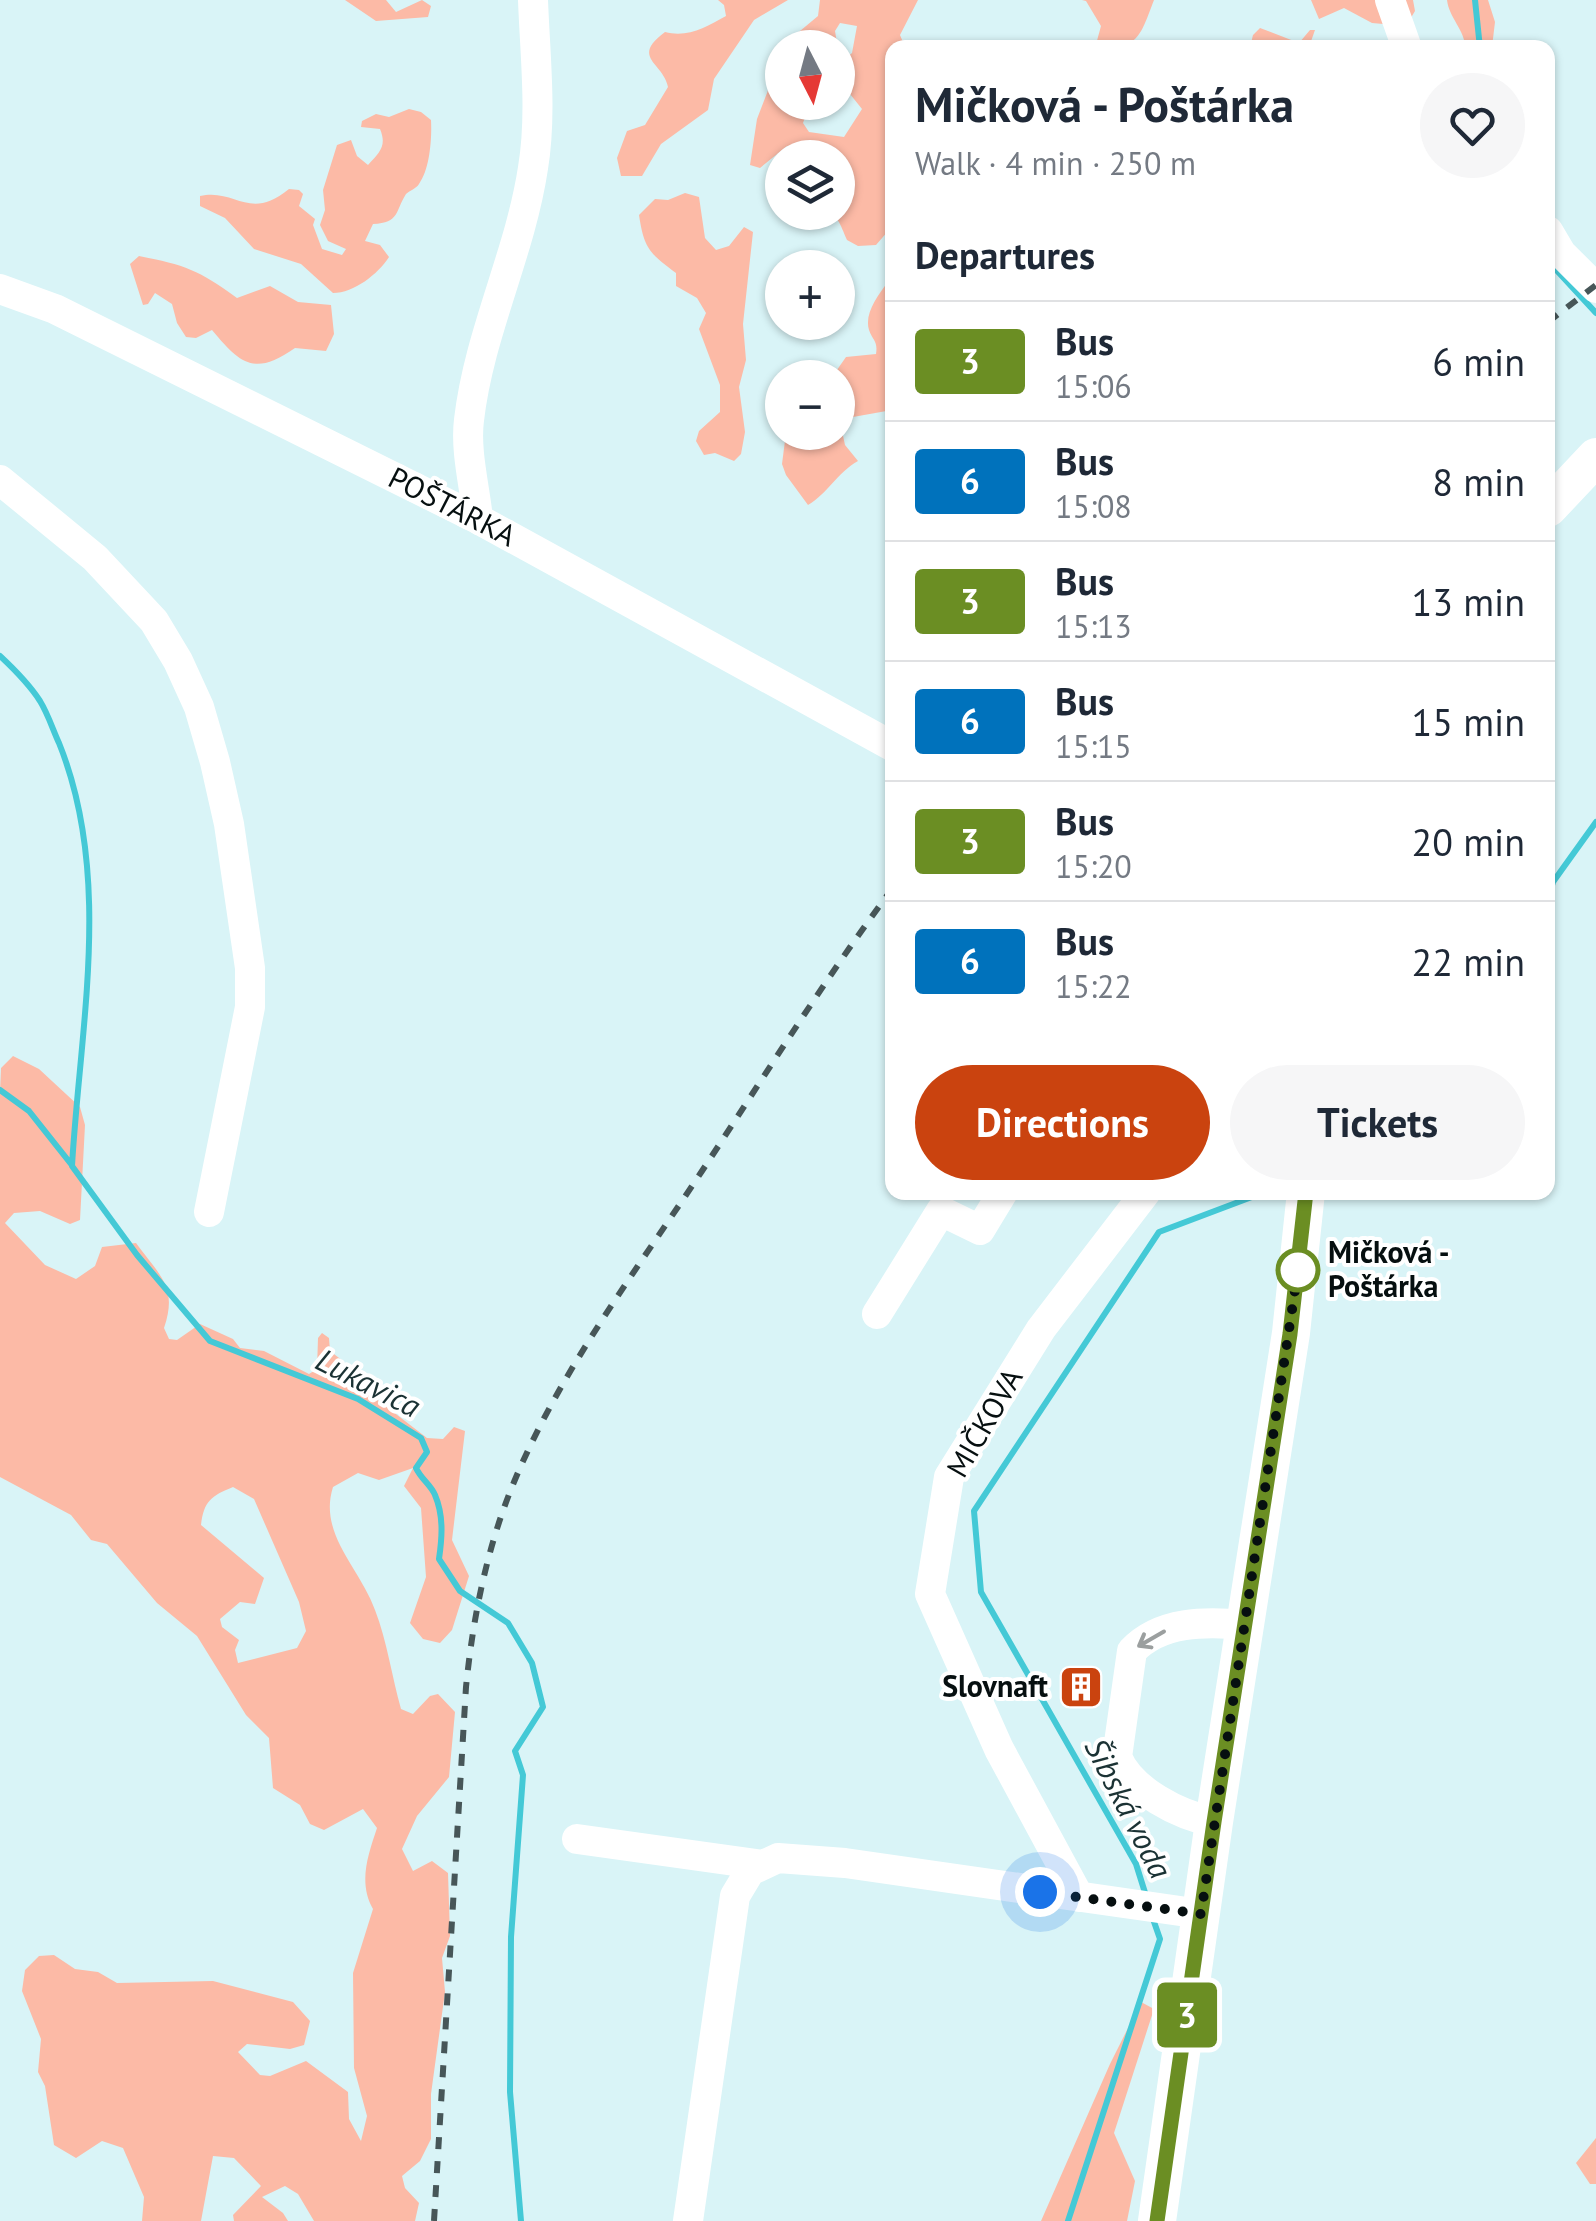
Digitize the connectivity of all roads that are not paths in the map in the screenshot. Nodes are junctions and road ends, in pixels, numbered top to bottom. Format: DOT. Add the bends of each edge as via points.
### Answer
graph roads {
  1 [pos="533,0"];
  2 [pos="1390,0"];
  3 [pos="1405,40"];
  4 [pos="1555,243"];
  5 [pos="1596,288"];
  6 [pos="0,289"];
  7 [pos="1596,457"];
  8 [pos="0,480"];
  9 [pos="1555,501"];
  10 [pos="478,519"];
  11 [pos="885,742"];
  12 [pos="998,1200"];
  13 [pos="1140,1200"];
  14 [pos="1305,1200"];
  15 [pos="208,1212"];
  16 [pos="876,1314"];
  17 [pos="1245,1624"];
  18 [pos="1214,1822"];
  19 [pos="577,1838"];
  20 [pos="763,1865"];
  21 [pos="1080,1898"];
  22 [pos="1183,1912"];
  23 [pos="688,2221"];
  24 [pos="1157,2221"];
  1 -- 10 [label="street" via="534,165 468,424"];
  2 -- 3 [label="street"];
  4 -- 5 [label="street"];
  6 -- 10 [label="street, POŠTÁRKA" via="55,309"];
  7 -- 9 [label="main road"];
  8 -- 15 [label="street" via="95,558 154,621 205,725 229,824 250,968 250,1007"];
  10 -- 11 [label="street, POŠTÁRKA"];
  12 -- 16 [label="street" via="980,1230 941,1211"];
  13 -- 21 [label="street, MIČKOVA" via="1041,1329 949,1478 930,1594 999,1749"];
  14 -- 17 [label="main road"];
  17 -- 18 [label="main road"];
  17 -- 18 [label="street, one-way" via="1157,1632 1132,1651 1117,1757 1123,1772 1177,1813"];
  18 -- 22 [label="main road"];
  19 -- 20 [label="street"];
  20 -- 21 [label="street" via="778,1858 845,1862"];
  20 -- 23 [label="street" via="734,1896"];
  21 -- 22 [label="street"];
  22 -- 24 [label="main road"];
}
